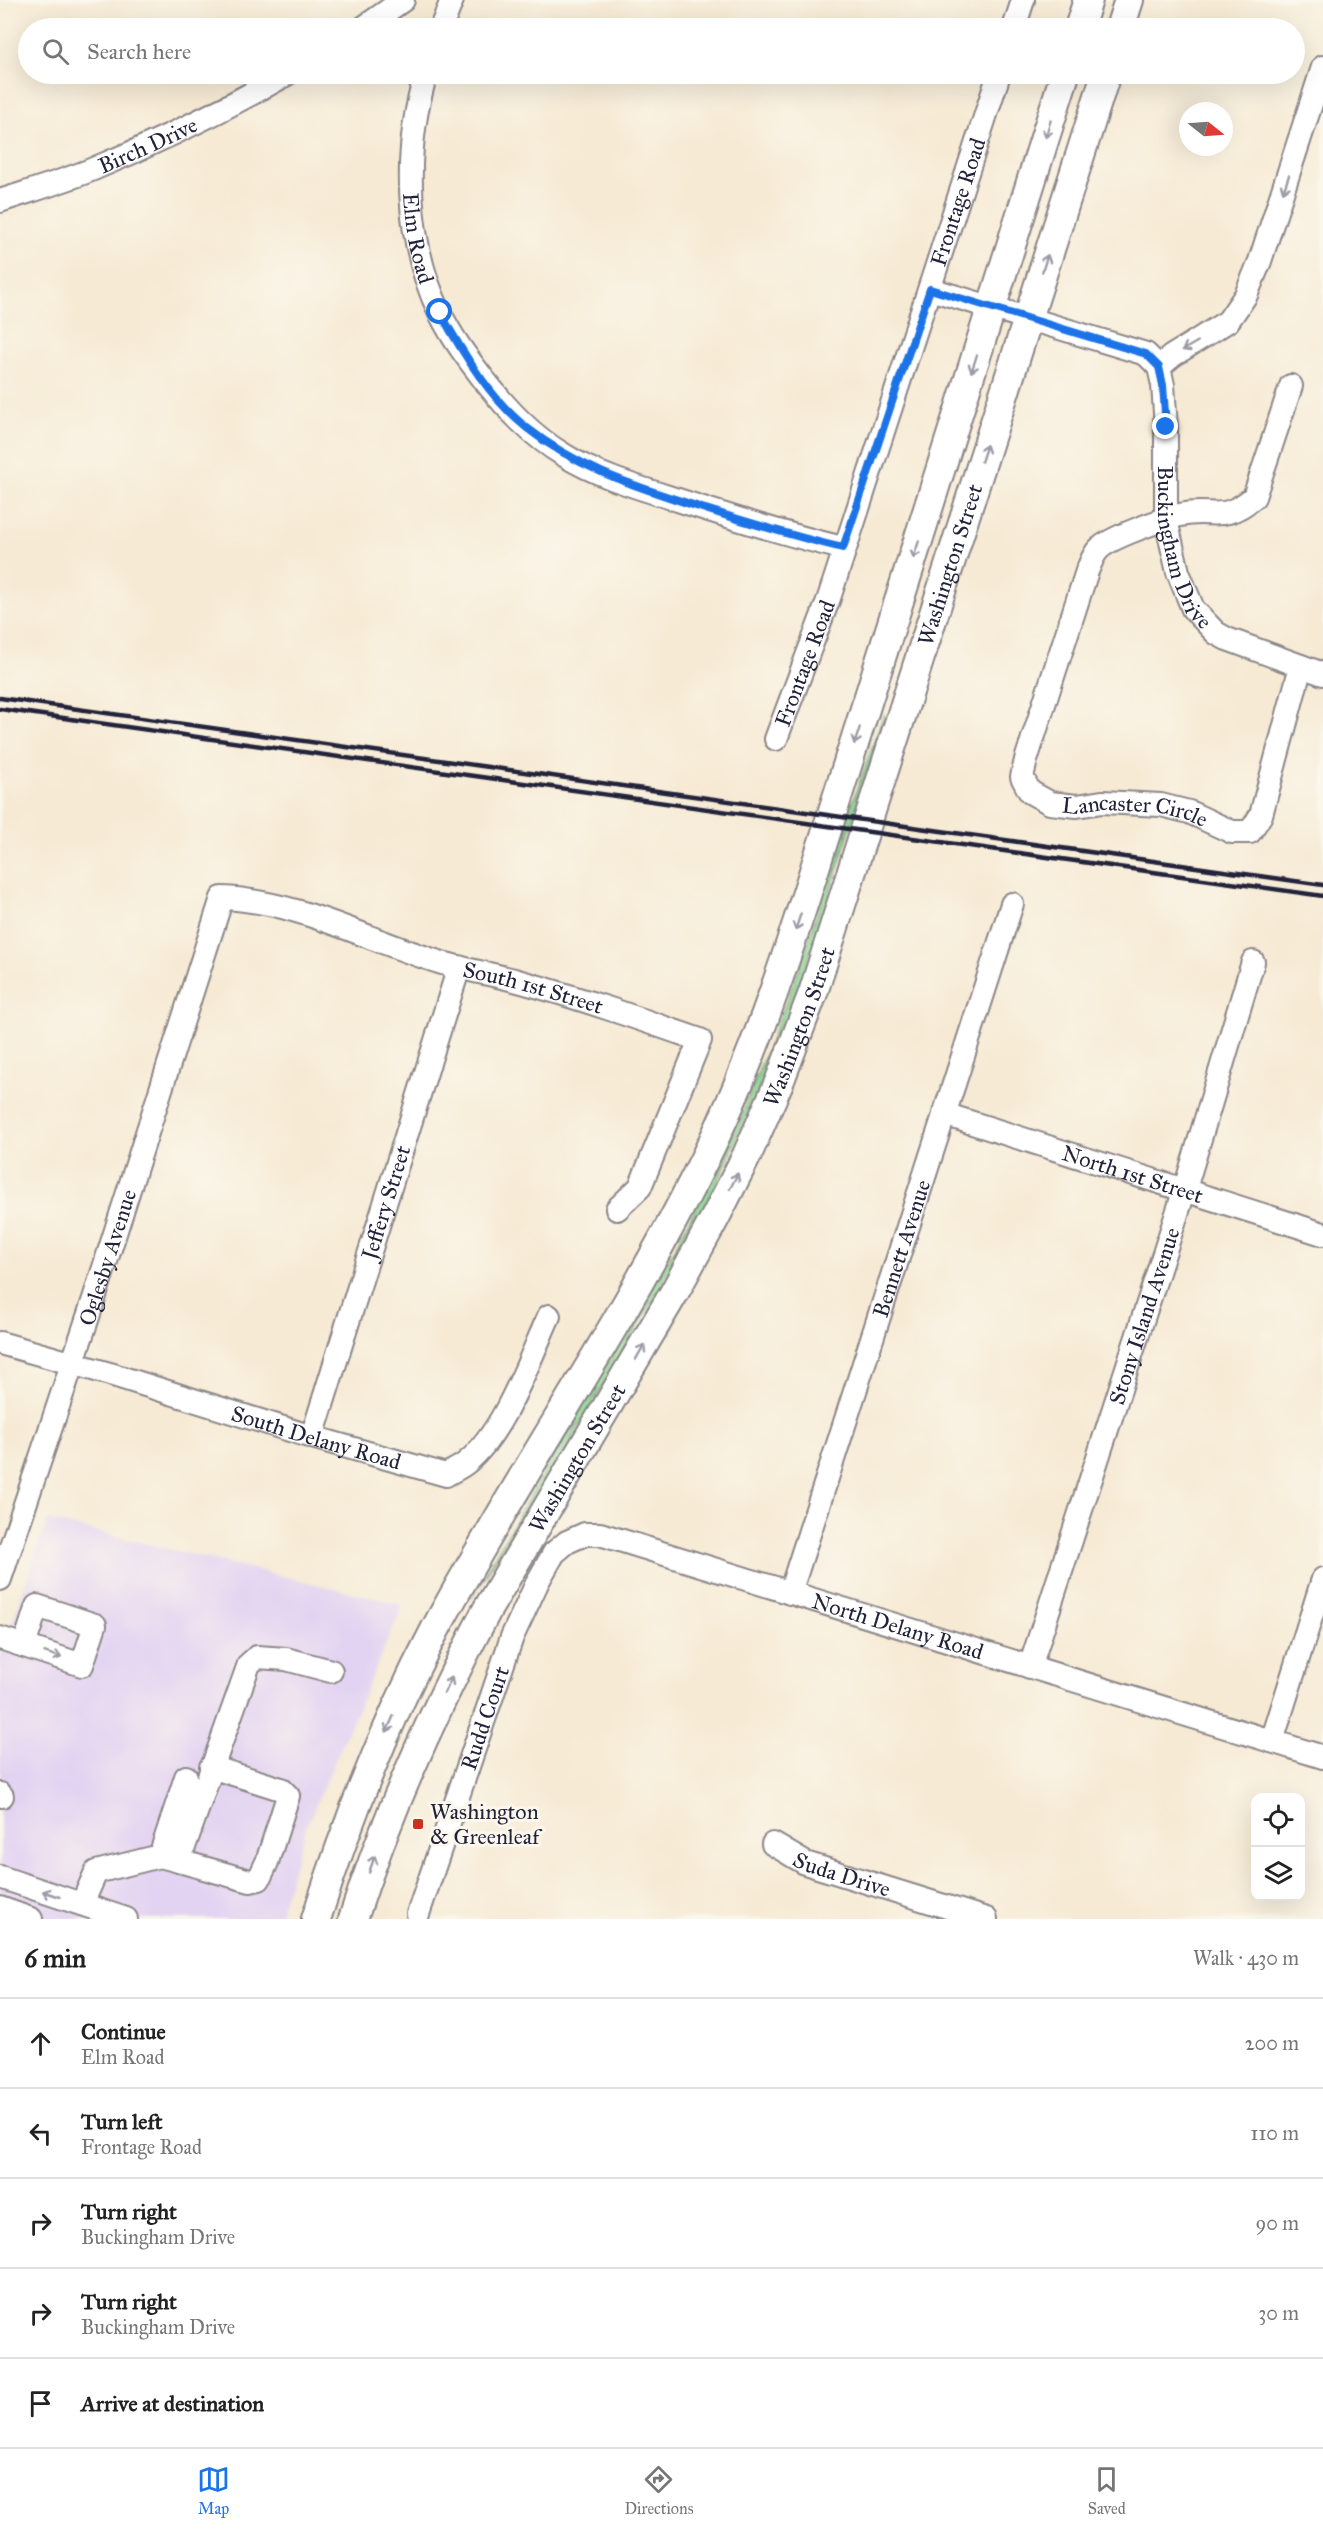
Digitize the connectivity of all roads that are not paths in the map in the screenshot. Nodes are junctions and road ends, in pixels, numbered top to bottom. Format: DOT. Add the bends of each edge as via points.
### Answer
graph roads {
  1 [pos="403,0"];
  2 [pos="452,0"];
  3 [pos="1023,0"];
  4 [pos="1088,0"];
  5 [pos="1130,0"];
  6 [pos="377,18"];
  7 [pos="445,18"];
  8 [pos="1017,18"];
  9 [pos="1082,18"];
  10 [pos="1124,18"];
  11 [pos="1322,72"];
  12 [pos="269,84"];
  13 [pos="424,84"];
  14 [pos="996,84"];
  15 [pos="1062,84"];
  16 [pos="1103,84"];
  17 [pos="1313,132"];
  18 [pos="0,201"];
  19 [pos="930,289"];
  20 [pos="992,308"];
  21 [pos="1027,319"];
  22 [pos="1159,367"];
  23 [pos="1291,386"];
  24 [pos="1166,520"];
  25 [pos="843,548"];
  26 [pos="1301,666"];
  27 [pos="1323,674"];
  28 [pos="776,739"];
  29 [pos="1012,904"];
  30 [pos="209,935"];
  31 [pos="1253,962"];
  32 [pos="459,967"];
  33 [pos="944,1114"];
  34 [pos="1184,1192"];
  35 [pos="617,1209"];
  36 [pos="1323,1234"];
  37 [pos="549,1316"];
  38 [pos="0,1343"];
  39 [pos="72,1364"];
  40 [pos="312,1437"];
  41 [pos="1323,1578"];
  42 [pos="0,1579"];
  43 [pos="790,1593"];
  44 [pos="518,1625"];
  45 [pos="0,1638"];
  46 [pos="24,1646"];
  47 [pos="1030,1667"];
  48 [pos="331,1671"];
  49 [pos="1272,1741"];
  50 [pos="1323,1757"];
  51 [pos="211,1767"];
  52 [pos="186,1777"];
  53 [pos="773,1844"];
  54 [pos="170,1858"];
  55 [pos="0,1877"];
  56 [pos="82,1904"];
  57 [pos="0,1908"];
  58 [pos="418,1914"];
  59 [pos="951,1914"];
  60 [pos="32,1919"];
  61 [pos="126,1919"];
  62 [pos="316,1919"];
  63 [pos="353,1919"];
  64 [pos="986,1919"];
  1 -- 6 [label="street"];
  2 -- 7 [label="street"];
  3 -- 8 [label="street"];
  4 -- 9 [label="main road"];
  5 -- 10 [label="main road"];
  11 -- 17 [label="street"];
  12 -- 18 [label="street, Birch Drive" via="169,136 89,171"];
  13 -- 25 [label="street, Elm Road" via="415,119 411,168 419,251 444,321 459,348 506,409 565,456 602,473 781,533"];
  14 -- 19 [label="street, Frontage Road"];
  15 -- 20 [label="main road, Washington Street, one-way"];
  21 -- 16 [label="main road, Washington Street, one-way"];
  17 -- 22 [label="street, one-way" via="1246,295 1228,321"];
  19 -- 20 [label="street"];
  19 -- 25 [label="street, Frontage Road"];
  20 -- 21 [label="street"];
  20 -- 62 [label="main road, Washington Street, one-way" via="782,973 748,1064 657,1252 424,1652 359,1798"];
  21 -- 22 [label="street" via="1146,354"];
  63 -- 21 [label="main road, Washington Street, one-way" via="384,1829 451,1680 487,1610 674,1293 747,1155 780,1080 813,993"];
  22 -- 24 [label="street, Buckingham Drive" via="1166,427"];
  23 -- 24 [label="street" via="1254,497 1240,509"];
  24 -- 26 [label="street, Buckingham Drive" via="1178,572 1193,609 1227,639"];
  24 -- 26 [label="street, Lancaster Circle" via="1116,538 1098,550 1087,571 1026,760 1022,777 1030,792 1050,802 1077,806 1102,802 1161,805 1189,812 1232,832 1250,832 1261,815"];
  25 -- 28 [label="street, Frontage Road" via="829,598"];
  26 -- 27 [label="street, Buckingham Drive"];
  29 -- 33 [label="street, Bennett Avenue"];
  30 -- 32 [label="street, South 1st Street" via="222,898 246,899 322,919"];
  30 -- 39 [label="street, Oglesby Avenue"];
  31 -- 34 [label="street, Stony Island Avenue"];
  32 -- 35 [label="street, South 1st Street" via="540,988 700,1040 640,1187"];
  32 -- 40 [label="street, Jeffery Street"];
  33 -- 34 [label="street, North 1st Street"];
  33 -- 43 [label="street, Bennett Avenue"];
  34 -- 36 [label="street, North 1st Street"];
  34 -- 47 [label="street, Stony Island Avenue"];
  37 -- 40 [label="street, South Delany Road" via="512,1399 488,1439 466,1462 446,1475"];
  38 -- 39 [label="street, South Delany Road"];
  39 -- 40 [label="street, South Delany Road"];
  39 -- 42 [label="street, Oglesby Avenue"];
  41 -- 49 [label="street"];
  43 -- 44 [label="street, North Delany Road" via="600,1534 585,1534 554,1553"];
  43 -- 47 [label="street, North Delany Road"];
  44 -- 58 [label="street, Rudd Court"];
  45 -- 46 [label="street"];
  47 -- 49 [label="street, North Delany Road"];
  48 -- 51 [label="street" via="286,1659 257,1657 249,1664"];
  49 -- 50 [label="street, North Delany Road"];
  51 -- 54 [label="street"];
  51 -- 54 [label="street" via="281,1789 288,1796 267,1862 259,1879 250,1881"];
  52 -- 54 [label="street"];
  53 -- 59 [label="street, Suda Drive" via="805,1863"];
  54 -- 56 [label="street" via="96,1872"];
  56 -- 55 [label="street, one-way"];
  56 -- 61 [label="street"];
  57 -- 60 [label="street"];
  59 -- 64 [label="street, Suda Drive"];
}
